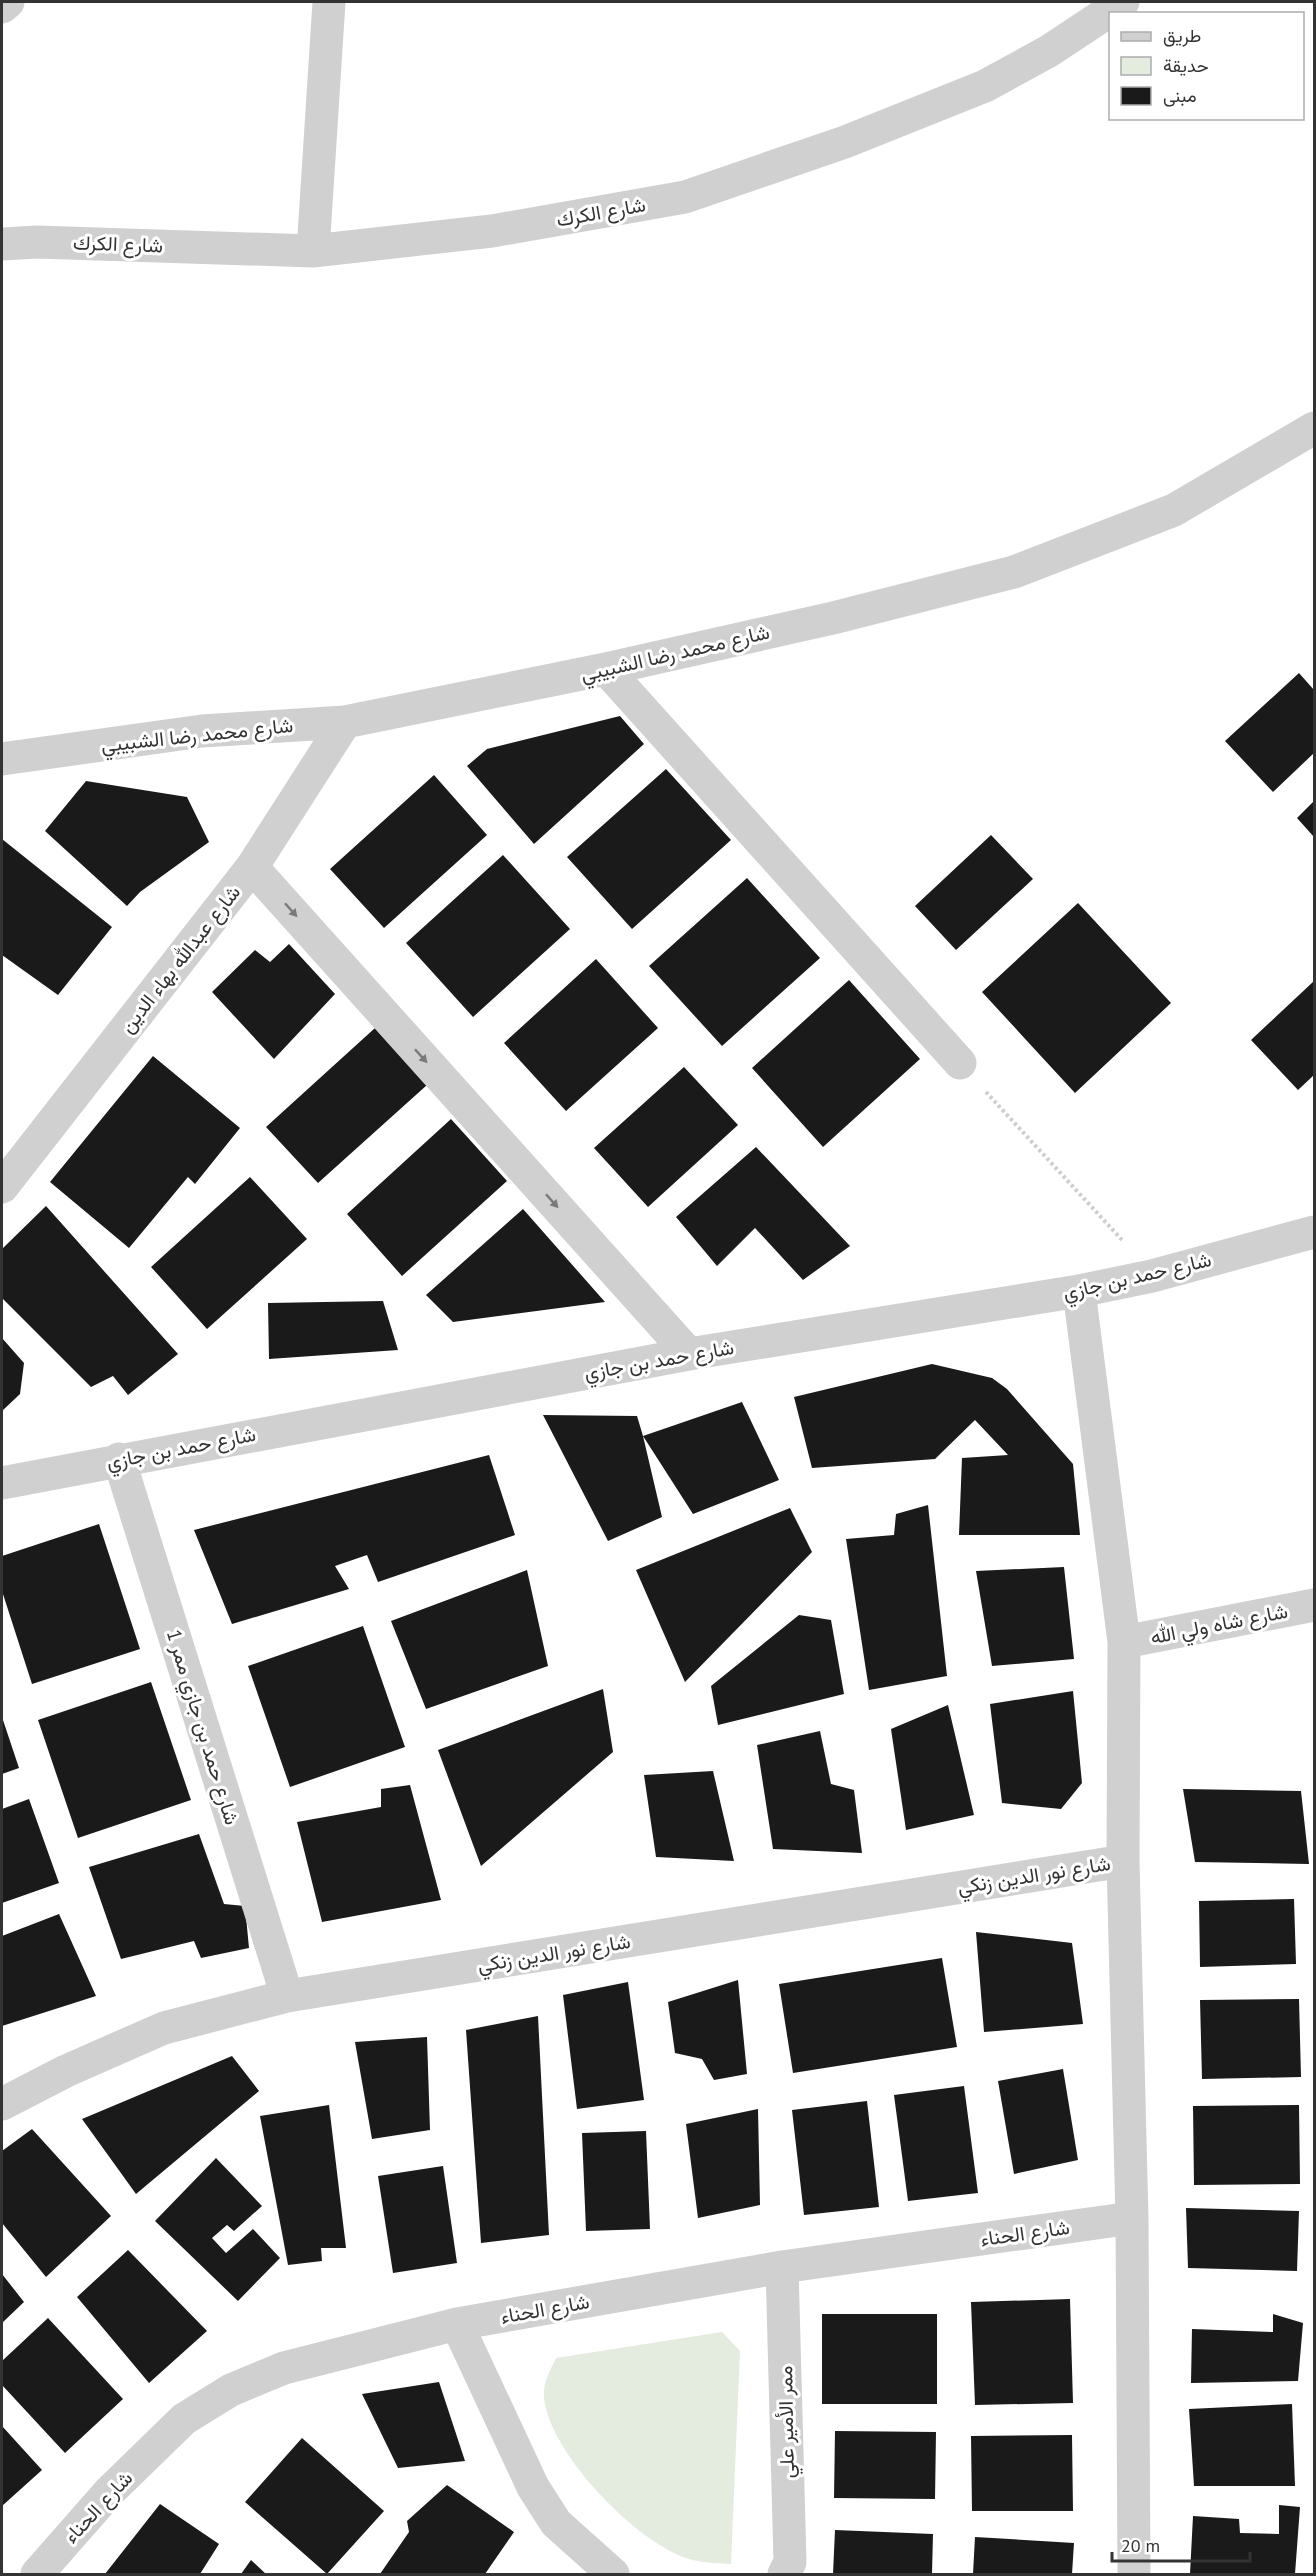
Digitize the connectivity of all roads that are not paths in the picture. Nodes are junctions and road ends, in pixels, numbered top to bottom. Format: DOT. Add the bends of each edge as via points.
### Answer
graph roads {
  1 [pos="8,2"];
  2 [pos="329,2"];
  3 [pos="1123,2"];
  4 [pos="2,7"];
  5 [pos="2,232"];
  6 [pos="37,242"];
  7 [pos="2,244"];
  8 [pos="313,251"];
  9 [pos="1314,428"];
  10 [pos="606,669"];
  11 [pos="345,722"];
  12 [pos="2,759"];
  13 [pos="252,867"];
  14 [pos="960,1063"];
  15 [pos="2,1187"];
  16 [pos="1314,1232"];
  17 [pos="1079,1291"];
  18 [pos="689,1354"];
  19 [pos="119,1459"];
  20 [pos="2,1483"];
  21 [pos="1314,1605"];
  22 [pos="1124,1642"];
  23 [pos="1123,1861"];
  24 [pos="287,1996"];
  25 [pos="2,2104"];
  26 [pos="1132,2218"];
  27 [pos="782,2267"];
  28 [pos="457,2324"];
  29 [pos="37,2574"];
  30 [pos="613,2574"];
  31 [pos="784,2574"];
  32 [pos="1134,2574"];
  1 -- 4 [label="street"];
  2 -- 8 [label="street"];
  3 -- 8 [label="street, شارع الكرك" via="1049,51 986,86 845,142 685,196 492,231"];
  5 -- 6 [label="street, شارع الكرك"];
  6 -- 7 [label="street, شارع الكرك"];
  6 -- 8 [label="street, شارع الكرك"];
  9 -- 10 [label="street, شارع محمد رضا الشبيبي" via="1174,510 1014,572"];
  10 -- 11 [label="street, شارع محمد رضا الشبيبي"];
  10 -- 14 [label="street"];
  11 -- 12 [label="street, شارع محمد رضا الشبيبي" via="202,731"];
  11 -- 13 [label="street, شارع عبدالله بهاء الدين"];
  13 -- 15 [label="street, شارع عبدالله بهاء الدين"];
  13 -- 18 [label="street, one-way"];
  16 -- 17 [label="street, شارع حمد بن جازي" via="1152,1276"];
  17 -- 18 [label="street, شارع حمد بن جازي"];
  17 -- 22 [label="street"];
  18 -- 19 [label="street, شارع حمد بن جازي"];
  19 -- 20 [label="street, شارع حمد بن جازي"];
  19 -- 24 [label="street, شارع حمد بن جازي ممر 1"];
  21 -- 22 [label="street, شارع شاه ولي الله"];
  22 -- 23 [label="street"];
  23 -- 24 [label="street, شارع نور الدين زنكي"];
  23 -- 26 [label="street"];
  24 -- 25 [label="street, شارع نور الدين زنكي" via="164,2028"];
  26 -- 27 [label="street, شارع الحناء"];
  26 -- 32 [label="street"];
  27 -- 28 [label="street, شارع الحناء"];
  27 -- 31 [label="street, ممر الأمير علي" via="790,2562"];
  28 -- 29 [label="street, شارع الحناء" via="284,2368 231,2390 184,2419 110,2491"];
  28 -- 30 [label="street" via="533,2487 556,2523"];
}
